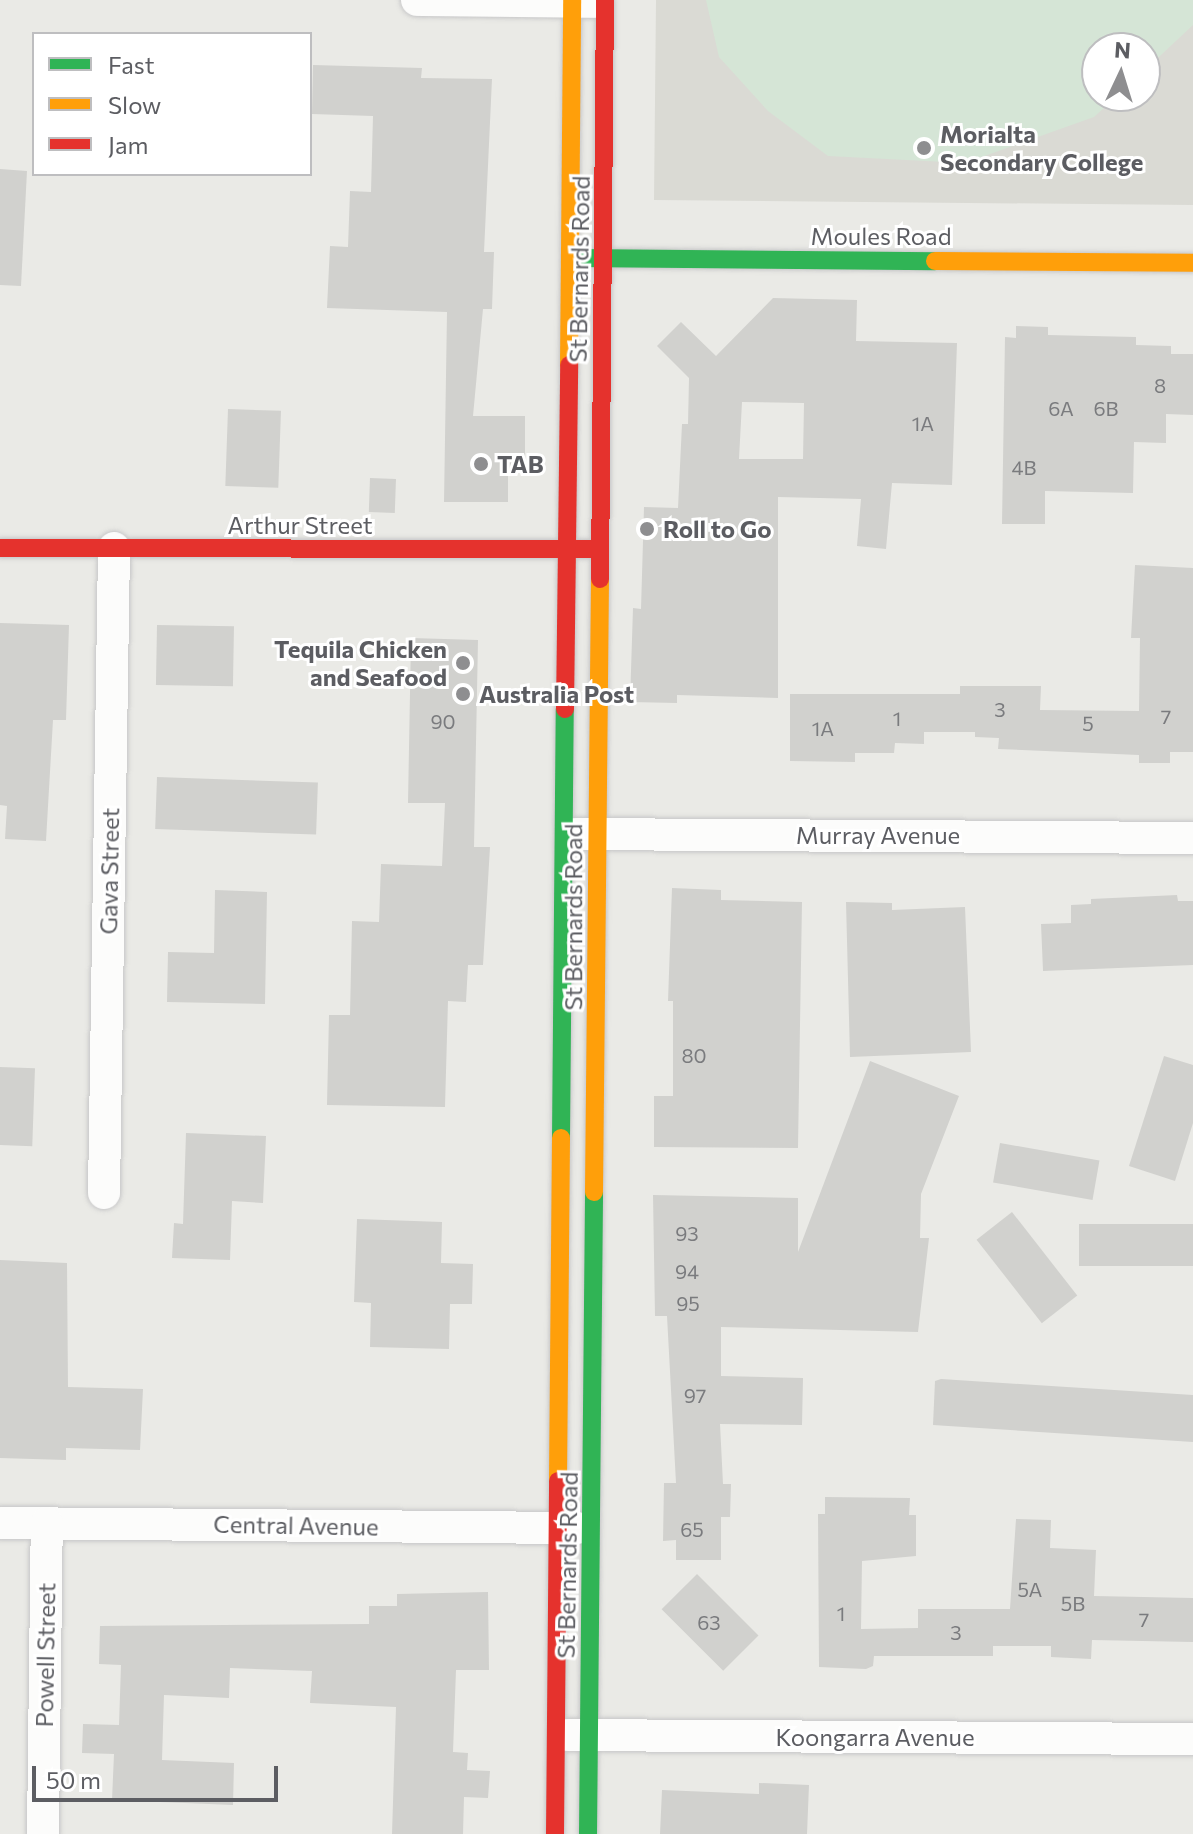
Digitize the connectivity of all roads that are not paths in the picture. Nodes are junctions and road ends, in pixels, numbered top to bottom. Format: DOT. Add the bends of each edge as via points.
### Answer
graph roads {
  1 [pos="417,0"];
  2 [pos="572,1"];
  3 [pos="605,1"];
  4 [pos="570,258"];
  5 [pos="604,258"];
  6 [pos="1193,263"];
  7 [pos="0,548"];
  8 [pos="114,548"];
  9 [pos="566,549"];
  10 [pos="599,549"];
  11 [pos="564,834"];
  12 [pos="597,834"];
  13 [pos="1193,838"];
  14 [pos="104,1193"];
  15 [pos="0,1523"];
  16 [pos="47,1523"];
  17 [pos="557,1528"];
  18 [pos="592,1528"];
  19 [pos="556,1735"];
  20 [pos="589,1736"];
  21 [pos="1193,1739"];
  22 [pos="43,1834"];
  23 [pos="555,1834"];
  24 [pos="588,1834"];
  1 -- 2 [label="street"];
  2 -- 3 [label="street"];
  2 -- 4 [label="main road, St Bernards Road"];
  3 -- 5 [label="main road, St Bernards Road"];
  4 -- 5 [label="main road, Moules Road"];
  4 -- 9 [label="main road, St Bernards Road"];
  5 -- 6 [label="main road, Moules Road"];
  5 -- 10 [label="main road, St Bernards Road"];
  7 -- 8 [label="main road, Arthur Street"];
  8 -- 9 [label="main road, Arthur Street"];
  8 -- 14 [label="street, Gava Street"];
  9 -- 10 [label="main road, Arthur Street"];
  9 -- 11 [label="main road, St Bernards Road"];
  10 -- 12 [label="main road, St Bernards Road"];
  11 -- 12 [label="street, Murray Avenue"];
  11 -- 17 [label="main road, St Bernards Road"];
  12 -- 13 [label="street, Murray Avenue"];
  12 -- 18 [label="main road, St Bernards Road"];
  15 -- 16 [label="street, Central Avenue"];
  16 -- 17 [label="street, Central Avenue"];
  16 -- 22 [label="street, Powell Street"];
  17 -- 18 [label="street, Central Avenue"];
  17 -- 19 [label="main road, St Bernards Road"];
  18 -- 20 [label="main road, St Bernards Road"];
  19 -- 20 [label="street, Koongarra Avenue"];
  19 -- 23 [label="main road, St Bernards Road"];
  20 -- 21 [label="street, Koongarra Avenue"];
  20 -- 24 [label="main road, St Bernards Road"];
}
